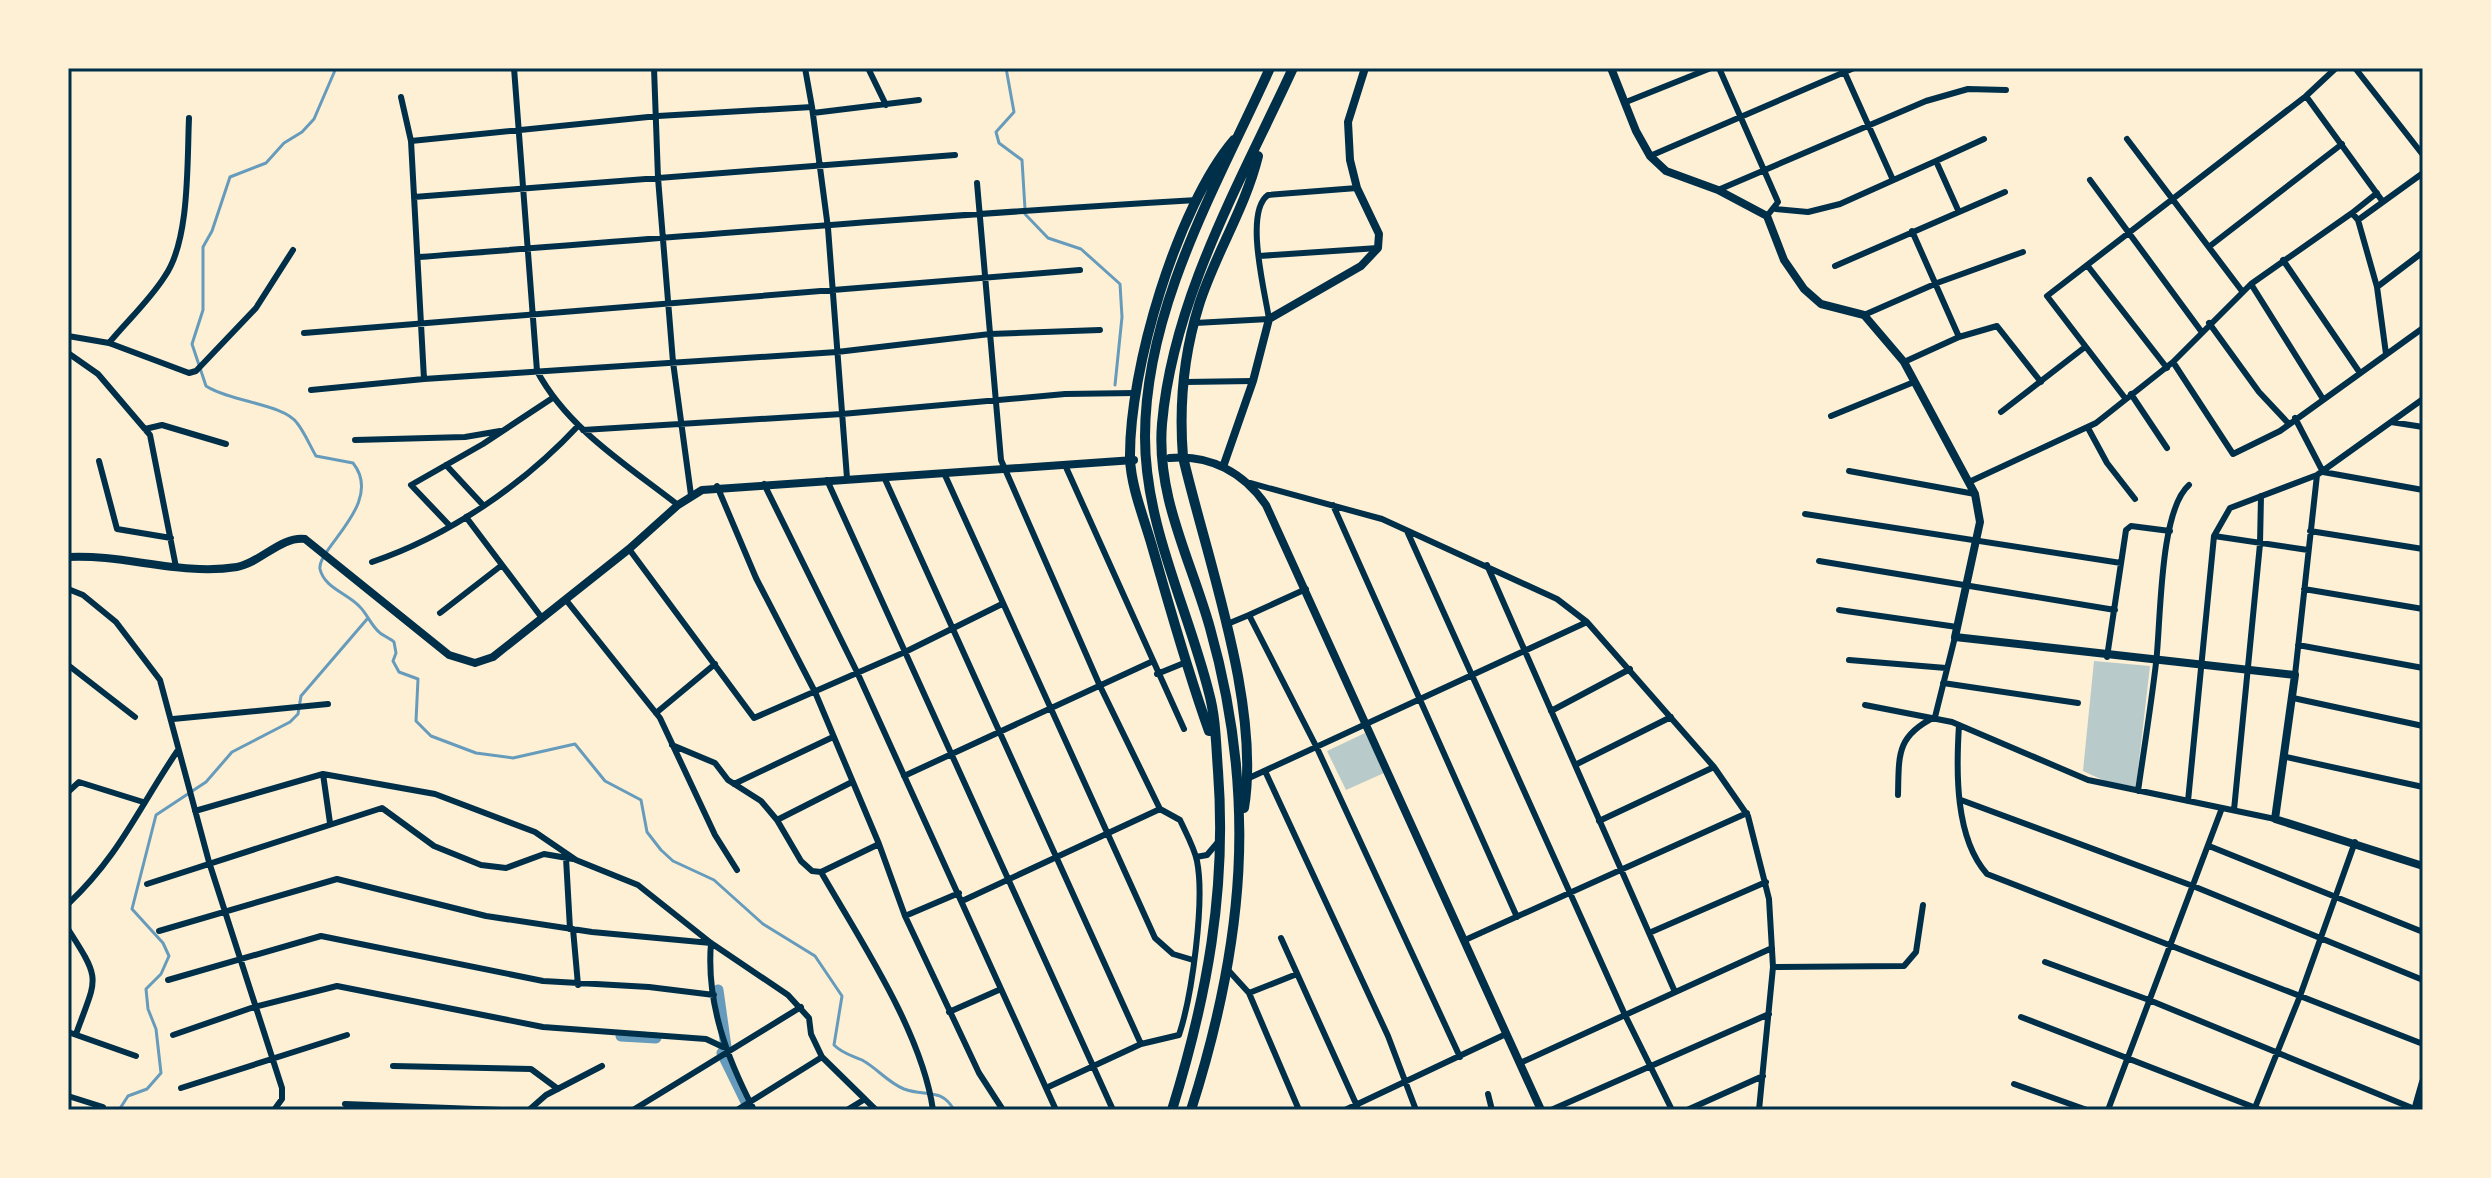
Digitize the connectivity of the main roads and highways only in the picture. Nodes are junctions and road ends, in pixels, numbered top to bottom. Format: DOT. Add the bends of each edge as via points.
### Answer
graph roads {
  1 [pos="1270,68"];
  2 [pos="1293,68"];
  3 [pos="1243,129"];
  4 [pos="1264,131"];
  5 [pos="1216,748"];
  6 [pos="1241,826"];
  7 [pos="1172,1110"];
  8 [pos="1191,1110"];
  1 -- 3 [label="highway"];
  2 -- 4 [label="highway"];
  3 -- 5 [label="highway" via="1166,311 1147,398 1145,436 1151,508 1197,646 1211,699"];
  3 -- 5 [label="highway" via="1217,159 1160,291 1135,393 1132,460 1184,663"];
  4 -- 6 [label="highway" via="1251,181 1200,303 1181,425 1183,457 1238,685 1249,778"];
  4 -- 6 [label="highway" via="1184,315 1162,424 1166,489 1175,527 1210,626 1226,692"];
  5 -- 7 [label="highway" via="1218,909 1209,969"];
  6 -- 8 [label="highway" via="1229,971"];
}
